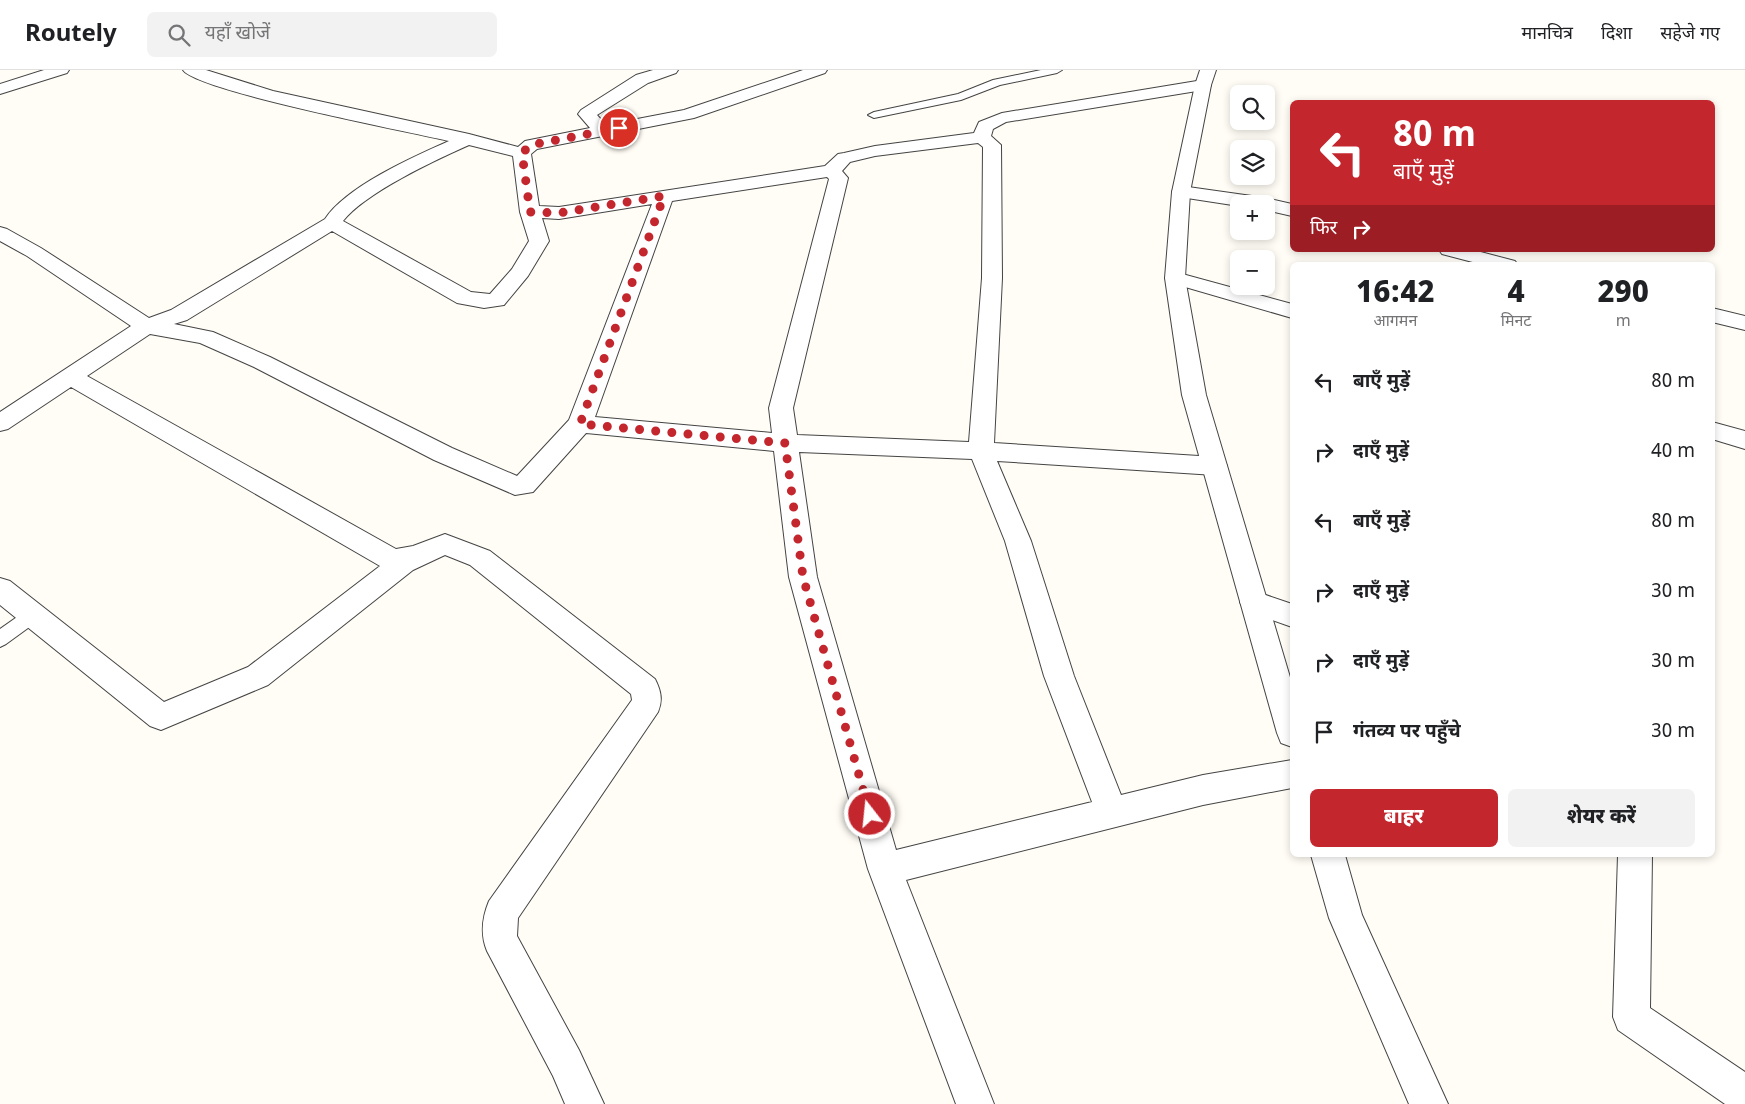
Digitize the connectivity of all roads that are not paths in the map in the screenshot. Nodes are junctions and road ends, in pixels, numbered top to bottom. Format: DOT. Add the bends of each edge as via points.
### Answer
graph roads {
  1 [pos="61,70"];
  2 [pos="191,70"];
  3 [pos="670,70"];
  4 [pos="819,70"];
  5 [pos="1056,70"];
  6 [pos="624,73"];
  7 [pos="1206,77"];
  8 [pos="642,79"];
  9 [pos="0,89"];
  10 [pos="874,115"];
  11 [pos="602,131"];
  12 [pos="982,137"];
  13 [pos="469,140"];
  14 [pos="522,153"];
  15 [pos="831,171"];
  16 [pos="1181,192"];
  17 [pos="664,196"];
  18 [pos="1230,199"];
  19 [pos="1275,206"];
  20 [pos="1290,210"];
  21 [pos="530,212"];
  22 [pos="332,223"];
  23 [pos="0,233"];
  24 [pos="1457,252"];
  25 [pos="1496,262"];
  26 [pos="1175,278"];
  27 [pos="1290,310"];
  28 [pos="1715,316"];
  29 [pos="1745,323"];
  30 [pos="146,326"];
  31 [pos="70,376"];
  32 [pos="0,423"];
  33 [pos="580,424"];
  34 [pos="1715,431"];
  35 [pos="1745,440"];
  36 [pos="785,443"];
  37 [pos="981,451"];
  38 [pos="1215,466"];
  39 [pos="416,556"];
  40 [pos="0,589"];
  41 [pos="1254,602"];
  42 [pos="34,615"];
  43 [pos="1290,615"];
  44 [pos="0,639"];
  45 [pos="1290,726"];
  46 [pos="1290,774"];
  47 [pos="1112,813"];
  48 [pos="1329,857"];
  49 [pos="1635,857"];
  50 [pos="885,869"];
  51 [pos="1745,1095"];
  52 [pos="585,1104"];
  53 [pos="976,1104"];
  54 [pos="1429,1104"];
  1 -- 9 [label="street"];
  2 -- 13 [label="street" via="286,100"];
  3 -- 8 [label="street"];
  4 -- 11 [label="street" via="688,114"];
  5 -- 10 [label="lane" via="997,82 960,97"];
  6 -- 8 [label="street"];
  7 -- 12 [label="street" via="1002,118 985,126"];
  7 -- 16 [label="street"];
  8 -- 11 [label="street" via="587,114"];
  11 -- 14 [label="street" via="531,145"];
  12 -- 15 [label="street" via="859,154 844,158"];
  12 -- 37 [label="street" via="992,145 992,278"];
  13 -- 14 [label="street"];
  13 -- 22 [label="street" via="395,174 339,211"];
  14 -- 21 [label="street"];
  15 -- 17 [label="street"];
  15 -- 36 [label="street" via="839,178 781,408"];
  16 -- 18 [label="street"];
  16 -- 26 [label="street"];
  17 -- 21 [label="street" via="559,213"];
  17 -- 33 [label="street"];
  19 -- 20 [label="street"];
  21 -- 22 [label="street" via="539,242 521,272 496,300 484,302 465,298"];
  22 -- 30 [label="street" via="179,315"];
  23 -- 30 [label="street"];
  24 -- 25 [label="street"];
  26 -- 27 [label="street"];
  26 -- 38 [label="street" via="1194,395"];
  28 -- 29 [label="street"];
  30 -- 31 [label="street"];
  30 -- 33 [label="street" via="205,337 515,486 524,486"];
  31 -- 32 [label="street"];
  31 -- 39 [label="street" via="393,560"];
  33 -- 36 [label="street"];
  34 -- 35 [label="street"];
  36 -- 37 [label="street"];
  36 -- 50 [label="street" via="803,577"];
  37 -- 38 [label="street"];
  37 -- 47 [label="street" via="1018,541 1059,676"];
  38 -- 41 [label="street"];
  39 -- 42 [label="street" via="258,676 161,717"];
  39 -- 52 [label="street" via="445,544 480,558 645,688 647,703 501,913 498,939"];
  40 -- 42 [label="street"];
  41 -- 43 [label="street"];
  41 -- 45 [label="street"];
  42 -- 44 [label="lane"];
  46 -- 47 [label="street" via="1203,790"];
  47 -- 50 [label="street"];
  48 -- 54 [label="street" via="1346,918"];
  49 -- 51 [label="street" via="1631,1017"];
  50 -- 53 [label="street"];
}
